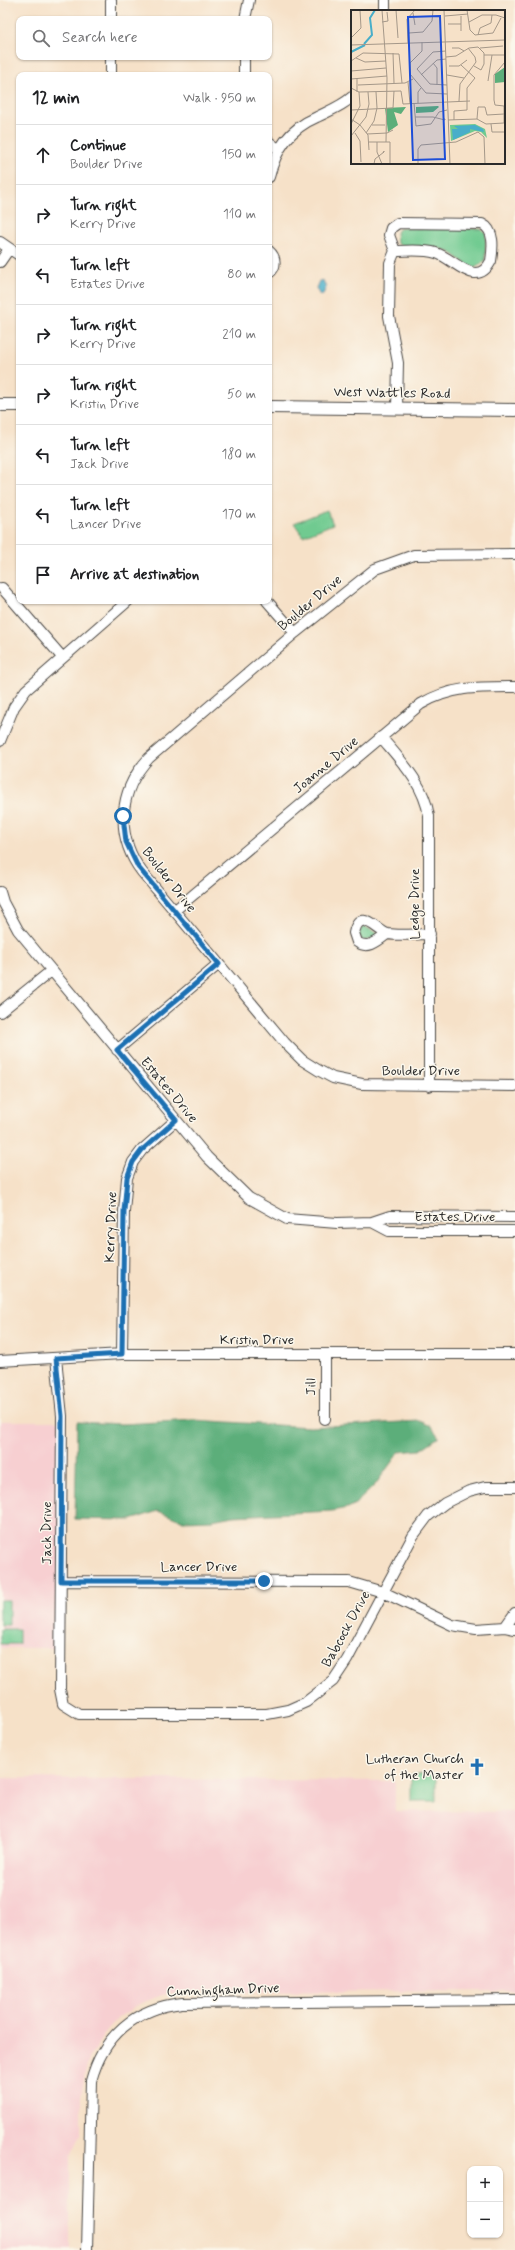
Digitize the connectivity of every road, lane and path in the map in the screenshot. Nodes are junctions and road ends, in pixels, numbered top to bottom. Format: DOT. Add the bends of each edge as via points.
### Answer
graph roads {
  1 [pos="111,0"];
  2 [pos="248,0"];
  3 [pos="111,16"];
  4 [pos="245,16"];
  5 [pos="111,60"];
  6 [pos="244,60"];
  7 [pos="111,72"];
  8 [pos="244,72"];
  9 [pos="351,98"];
  10 [pos="272,144"];
  11 [pos="278,149"];
  12 [pos="272,168"];
  13 [pos="0,242"];
  14 [pos="9,249"];
  15 [pos="395,251"];
  16 [pos="16,253"];
  17 [pos="272,254"];
  18 [pos="0,262"];
  19 [pos="272,271"];
  20 [pos="0,405"];
  21 [pos="16,405"];
  22 [pos="272,407"];
  23 [pos="397,408"];
  24 [pos="515,410"];
  25 [pos="515,554"];
  26 [pos="2,588"];
  27 [pos="124,604"];
  28 [pos="270,604"];
  29 [pos="295,633"];
  30 [pos="62,657"];
  31 [pos="515,687"];
  32 [pos="380,738"];
  33 [pos="0,741"];
  34 [pos="0,892"];
  35 [pos="174,911"];
  36 [pos="387,934"];
  37 [pos="430,934"];
  38 [pos="219,964"];
  39 [pos="51,971"];
  40 [pos="0,1012"];
  41 [pos="117,1050"];
  42 [pos="429,1086"];
  43 [pos="515,1086"];
  44 [pos="176,1120"];
  45 [pos="515,1217"];
  46 [pos="372,1222"];
  47 [pos="515,1231"];
  48 [pos="122,1354"];
  49 [pos="325,1354"];
  50 [pos="515,1354"];
  51 [pos="56,1358"];
  52 [pos="0,1361"];
  53 [pos="325,1419"];
  54 [pos="515,1487"];
  55 [pos="61,1581"];
  56 [pos="383,1592"];
  57 [pos="515,1613"];
  58 [pos="505,1626"];
  59 [pos="515,1629"];
  60 [pos="66,1707"];
  61 [pos="515,2000"];
  62 [pos="87,2250"];
  1 -- 3 [label="street"];
  2 -- 4 [label="street"];
  5 -- 7 [label="street"];
  6 -- 8 [label="street"];
  9 -- 11 [label="street" via="346,103 302,124"];
  10 -- 11 [label="street"];
  11 -- 12 [label="street"];
  13 -- 14 [label="street"];
  14 -- 16 [label="street"];
  14 -- 18 [label="street"];
  15 -- 15 [label="street" via="434,252 449,259 465,272 477,273 491,261 491,234 488,227 476,223 398,223 391,228 389,235"];
  15 -- 23 [label="street" via="390,263 389,316 398,364"];
  17 -- 19 [label="street" via="275,262"];
  20 -- 21 [label="street"];
  22 -- 23 [label="street, West Wattles Road"];
  23 -- 24 [label="street, West Wattles Road"];
  25 -- 29 [label="street, Boulder Drive" via="426,554 403,557 366,575"];
  26 -- 30 [label="street"];
  27 -- 30 [label="street"];
  28 -- 29 [label="street"];
  29 -- 35 [label="street, Boulder Drive" via="149,758 130,783 123,816 126,842 138,867"];
  30 -- 33 [label="street" via="20,698"];
  31 -- 32 [label="street, Joanne Drive" via="467,687 438,694 412,710"];
  32 -- 35 [label="street, Joanne Drive"];
  32 -- 37 [label="street, Ledge Drive" via="415,780 428,807"];
  34 -- 39 [label="street, Estates Drive" via="18,930"];
  35 -- 38 [label="street, Boulder Drive"];
  36 -- 37 [label="street"];
  37 -- 42 [label="street, Ledge Drive"];
  38 -- 41 [label="street"];
  38 -- 42 [label="street, Boulder Drive" via="291,1050 318,1070 333,1078 362,1084"];
  39 -- 40 [label="street"];
  39 -- 41 [label="street, Estates Drive"];
  41 -- 44 [label="street, Estates Drive"];
  42 -- 43 [label="street, Boulder Drive"];
  44 -- 46 [label="street, Estates Drive" via="249,1198 287,1219 337,1223"];
  44 -- 48 [label="street, Kerry Drive" via="142,1150 133,1162 127,1178 124,1211"];
  45 -- 46 [label="street, Estates Drive" via="390,1216"];
  46 -- 47 [label="street, Estates Drive" via="389,1231"];
  48 -- 49 [label="street, Kristin Drive"];
  48 -- 51 [label="street, Kristin Drive"];
  49 -- 50 [label="street, Kristin Drive"];
  49 -- 53 [label="street, Jill"];
  51 -- 52 [label="street, Kristin Drive"];
  51 -- 55 [label="street, Jack Drive" via="62,1416"];
  54 -- 56 [label="street, Babcock Drive" via="486,1487 469,1491 436,1509 420,1524"];
  55 -- 56 [label="street, Lancer Drive" via="337,1582 360,1584"];
  55 -- 60 [label="street, Jack Drive" via="60,1689"];
  56 -- 58 [label="street, Lancer Drive" via="452,1625 484,1630"];
  56 -- 60 [label="street, Babcock Drive" via="340,1672 325,1689 297,1706 277,1713 254,1715 85,1714 73,1712"];
  57 -- 58 [label="street"];
  58 -- 59 [label="street"];
  61 -- 62 [label="street, Cunningham Drive" via="182,2003 156,2008 132,2019 119,2029 106,2046 99,2057 91,2081"];
}
